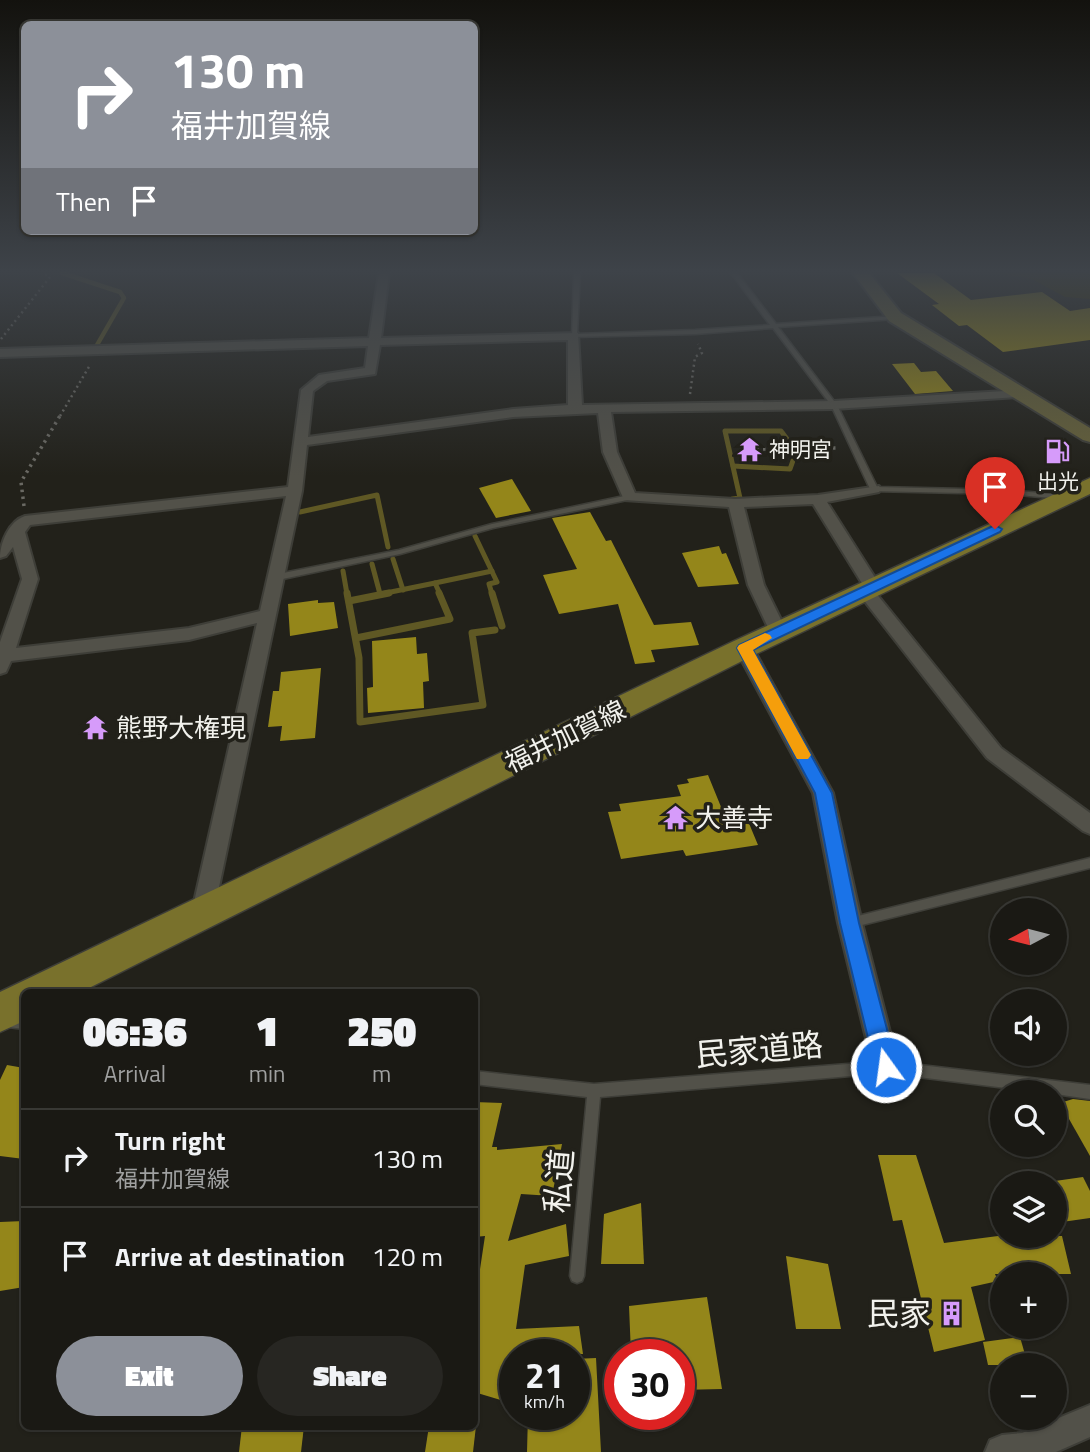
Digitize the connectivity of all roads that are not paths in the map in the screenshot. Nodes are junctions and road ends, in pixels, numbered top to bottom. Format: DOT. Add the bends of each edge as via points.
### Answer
graph roads {
  1 [pos="439,341"];
  2 [pos="574,341"];
  3 [pos="784,341"];
  4 [pos="934,341"];
  5 [pos="375,343"];
  6 [pos="0,353"];
  7 [pos="1019,393"];
  8 [pos="834,405"];
  9 [pos="575,409"];
  10 [pos="604,409"];
  11 [pos="1090,436"];
  12 [pos="302,442"];
  13 [pos="874,489"];
  14 [pos="295,491"];
  15 [pos="1076,491"];
  16 [pos="629,497"];
  17 [pos="818,499"];
  18 [pos="735,503"];
  19 [pos="21,526"];
  20 [pos="0,553"];
  21 [pos="278,577"];
  22 [pos="869,589"];
  23 [pos="269,615"];
  24 [pos="778,632"];
  25 [pos="744,648"];
  26 [pos="2,660"];
  27 [pos="1090,825"];
  28 [pos="1090,863"];
  29 [pos="203,911"];
  30 [pos="850,923"];
  31 [pos="47,989"];
  32 [pos="21,1002"];
  33 [pos="0,1013"];
  34 [pos="0,1020"];
  35 [pos="21,1023"];
  36 [pos="886,1067"];
  37 [pos="478,1077"];
  38 [pos="594,1091"];
  39 [pos="1090,1092"];
  40 [pos="577,1276"];
  41 [pos="1090,1421"];
  42 [pos="1002,1452"];
  1 -- 5 [label="street"];
  2 -- 9 [label="street"];
  3 -- 8 [label="lane"];
  4 -- 7 [label="main road"];
  5 -- 6 [label="street"];
  5 -- 12 [label="street" via="371,371 323,378 307,390"];
  7 -- 8 [label="street"];
  7 -- 11 [label="main road"];
  8 -- 10 [label="street"];
  8 -- 13 [label="lane"];
  9 -- 10 [label="street"];
  9 -- 12 [label="street"];
  10 -- 16 [label="street" via="610,452"];
  12 -- 14 [label="street"];
  13 -- 15 [label="lane"];
  13 -- 17 [label="street"];
  14 -- 19 [label="street"];
  14 -- 21 [label="street"];
  15 -- 22 [label="main road, 福井加賀線"];
  16 -- 18 [label="street"];
  16 -- 21 [label="lane"];
  17 -- 18 [label="street"];
  17 -- 22 [label="street"];
  18 -- 24 [label="street" via="756,584"];
  19 -- 20 [label="street"];
  19 -- 26 [label="street" via="30,579"];
  21 -- 23 [label="street"];
  22 -- 24 [label="main road, 福井加賀線"];
  22 -- 27 [label="street" via="994,753"];
  23 -- 26 [label="street" via="189,634"];
  23 -- 29 [label="street"];
  24 -- 25 [label="main road, 福井加賀線"];
  25 -- 29 [label="main road, 福井加賀線"];
  25 -- 30 [label="street" via="823,793"];
  28 -- 30 [label="lane"];
  29 -- 31 [label="main road, 福井加賀線"];
  30 -- 36 [label="street"];
  32 -- 33 [label="main road"];
  34 -- 35 [label="lane"];
  36 -- 38 [label="lane, 民家道路"];
  36 -- 39 [label="lane, 民家道路"];
  37 -- 38 [label="lane, 民家道路"];
  38 -- 40 [label="lane, 私道"];
  41 -- 42 [label="street" via="1022,1450"];
}
